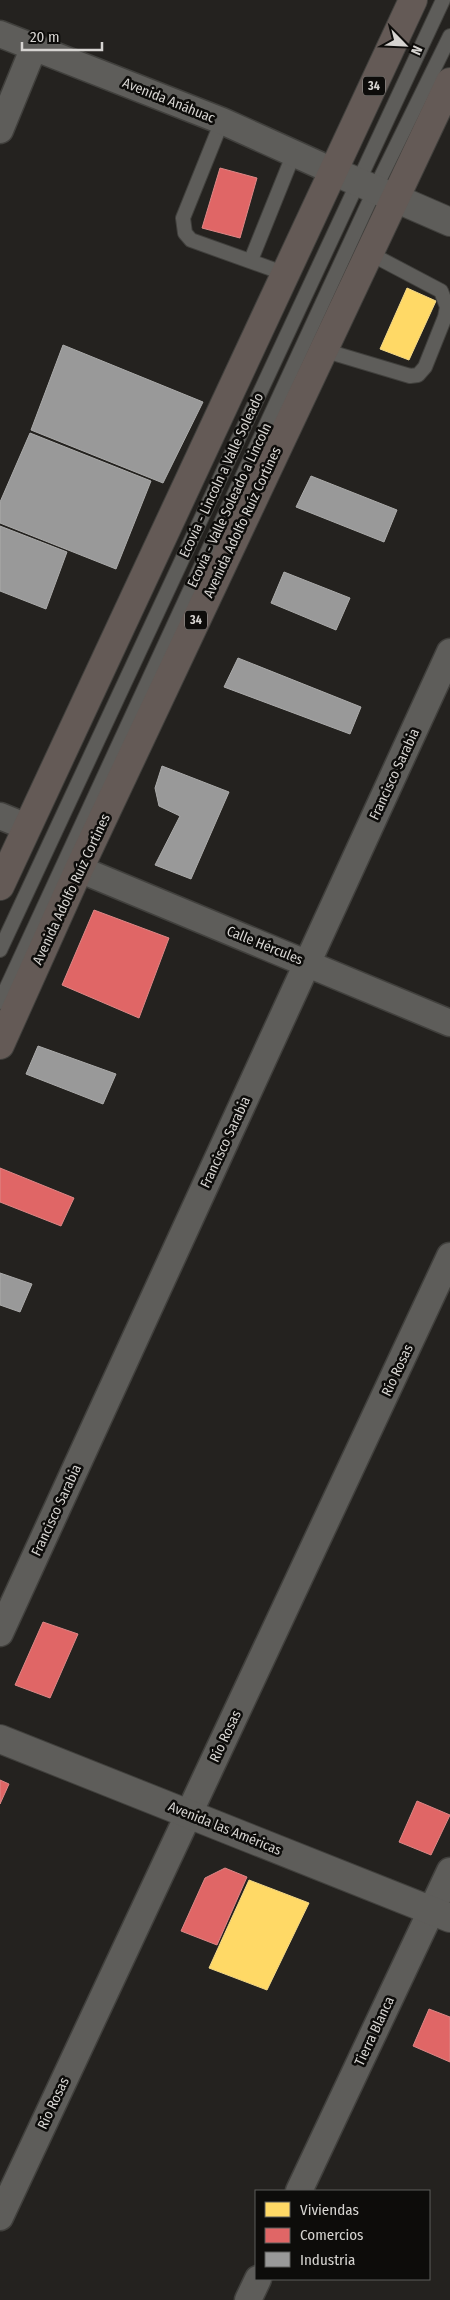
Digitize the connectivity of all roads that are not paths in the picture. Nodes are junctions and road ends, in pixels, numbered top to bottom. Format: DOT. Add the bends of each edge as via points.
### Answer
graph roads {
  1 [pos="413,0"];
  2 [pos="444,0"];
  3 [pos="0,34"];
  4 [pos="450,36"];
  5 [pos="34,47"];
  6 [pos="450,82"];
  7 [pos="222,121"];
  8 [pos="0,130"];
  9 [pos="294,153"];
  10 [pos="366,185"];
  11 [pos="450,222"];
  12 [pos="369,253"];
  13 [pos="250,260"];
  14 [pos="286,274"];
  15 [pos="444,336"];
  16 [pos="323,350"];
  17 [pos="450,652"];
  18 [pos="0,816"];
  19 [pos="27,827"];
  20 [pos="79,869"];
  21 [pos="0,886"];
  22 [pos="0,950"];
  23 [pos="308,963"];
  24 [pos="0,1002"];
  25 [pos="450,1022"];
  26 [pos="0,1044"];
  27 [pos="450,1256"];
  28 [pos="0,1633"];
  29 [pos="0,1739"];
  30 [pos="189,1813"];
  31 [pos="450,1871"];
  32 [pos="441,1914"];
  33 [pos="300,2190"];
  34 [pos="0,2217"];
  35 [pos="258,2280"];
  36 [pos="248,2300"];
  1 -- 10 [label="main road, Avenida Adolfo Ruíz Cortines / 34"];
  2 -- 10 [label="lane, Ecovía - Lincoln a Valle Soleado"];
  3 -- 5 [label="street, Avenida Anáhuac"];
  4 -- 10 [label="lane, Ecovía - Valle Soleado a Lincoln"];
  5 -- 7 [label="street, Avenida Anáhuac"];
  5 -- 8 [label="street"];
  6 -- 10 [label="main road, Avenida Adolfo Ruíz Cortines / 34"];
  7 -- 9 [label="street, Avenida Anáhuac"];
  7 -- 13 [label="lane" via="183,218 183,226 191,240"];
  9 -- 10 [label="street, Avenida Anáhuac"];
  9 -- 13 [label="lane"];
  10 -- 11 [label="main road"];
  10 -- 12 [label="main road, Avenida Adolfo Ruíz Cortines / 34"];
  10 -- 14 [label="main road, Avenida Adolfo Ruíz Cortines / 34"];
  10 -- 22 [label="lane, Ecovía - Lincoln a Valle Soleado"];
  10 -- 24 [label="lane, Ecovía - Valle Soleado a Lincoln"];
  12 -- 15 [label="lane" via="441,291 447,307"];
  12 -- 16 [label="main road, Avenida Adolfo Ruíz Cortines / 34"];
  13 -- 14 [label="lane"];
  14 -- 19 [label="main road, Avenida Adolfo Ruíz Cortines / 34"];
  15 -- 16 [label="lane" via="425,367 410,376"];
  16 -- 20 [label="main road, Avenida Adolfo Ruíz Cortines / 34"];
  17 -- 23 [label="street, Francisco Sarabia"];
  18 -- 19 [label="street"];
  19 -- 21 [label="main road, Avenida Adolfo Ruíz Cortines / 34"];
  20 -- 23 [label="street, Calle Hércules"];
  20 -- 26 [label="main road, Avenida Adolfo Ruíz Cortines / 34"];
  23 -- 25 [label="street, Calle Hércules"];
  23 -- 28 [label="street, Francisco Sarabia"];
  27 -- 30 [label="street, Río Rosas"];
  29 -- 30 [label="main road, Avenida las Américas"];
  30 -- 32 [label="main road, Avenida las Américas"];
  30 -- 34 [label="street, Río Rosas"];
  31 -- 32 [label="street, Tierra Blanca"];
  32 -- 33 [label="street, Tierra Blanca"];
  35 -- 36 [label="street"];
}
